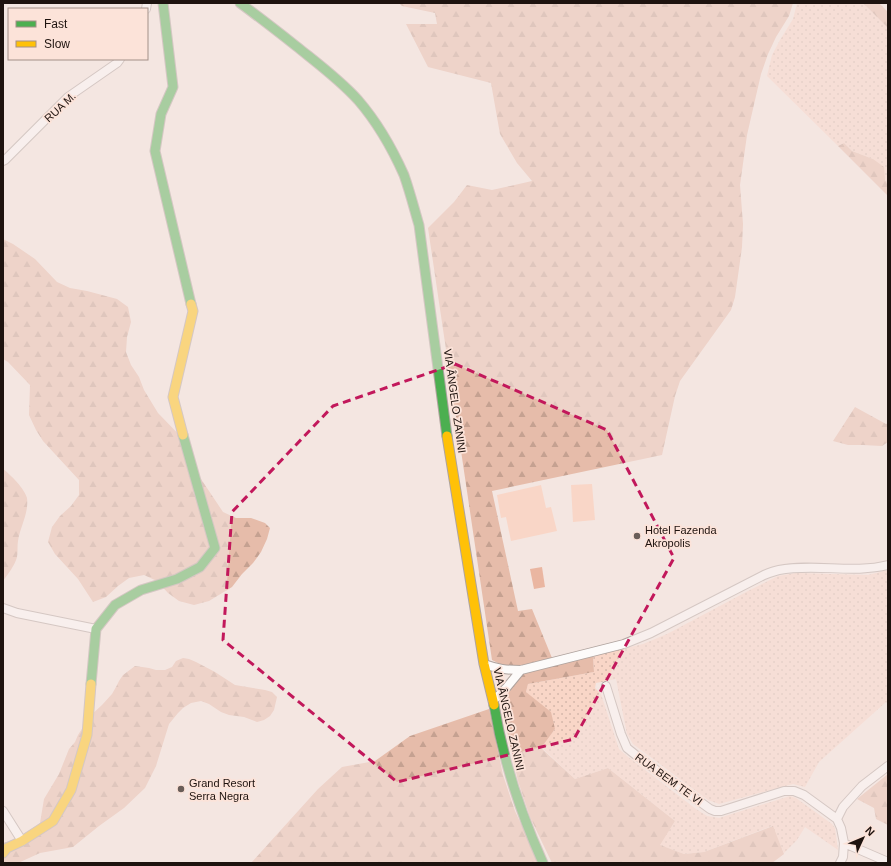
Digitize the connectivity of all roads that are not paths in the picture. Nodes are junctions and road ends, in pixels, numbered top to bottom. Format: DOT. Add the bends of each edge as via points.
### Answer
graph roads {
  1 [pos="163,3"];
  2 [pos="240,3"];
  3 [pos="119,60"];
  4 [pos="3,161"];
  5 [pos="888,565"];
  6 [pos="3,608"];
  7 [pos="96,629"];
  8 [pos="484,664"];
  9 [pos="521,670"];
  10 [pos="606,686"];
  11 [pos="493,701"];
  12 [pos="888,766"];
  13 [pos="3,812"];
  14 [pos="837,819"];
  15 [pos="22,841"];
  16 [pos="844,843"];
  17 [pos="3,852"];
  18 [pos="888,862"];
  19 [pos="543,863"];
  20 [pos="840,863"];
  1 -- 7 [label="street" via="173,87 161,114 154,151 193,311 173,397 215,548 200,567 177,579 141,590 115,605"];
  2 -- 8 [label="street, VIA ÂNGELO ZANINI" via="326,69 365,109 381,132 412,198 419,225 448,447"];
  3 -- 4 [label="street, RUA M." via="68,97"];
  5 -- 9 [label="street" via="866,569 778,570 624,644"];
  6 -- 7 [label="street"];
  7 -- 15 [label="street" via="87,735 71,790 52,821"];
  8 -- 9 [label="street" via="505,670"];
  8 -- 11 [label="street, VIA ÂNGELO ZANINI"];
  9 -- 11 [label="street"];
  10 -- 14 [label="street, RUA BEM TE VI" via="626,748 710,809 721,811 784,791 794,791 804,795"];
  11 -- 19 [label="street, VIA ÂNGELO ZANINI" via="498,731 513,785"];
  12 -- 14 [label="street" via="862,786 843,807"];
  13 -- 15 [label="street"];
  14 -- 16 [label="street"];
  15 -- 17 [label="street"];
  16 -- 18 [label="street"];
  16 -- 20 [label="street"];
}
